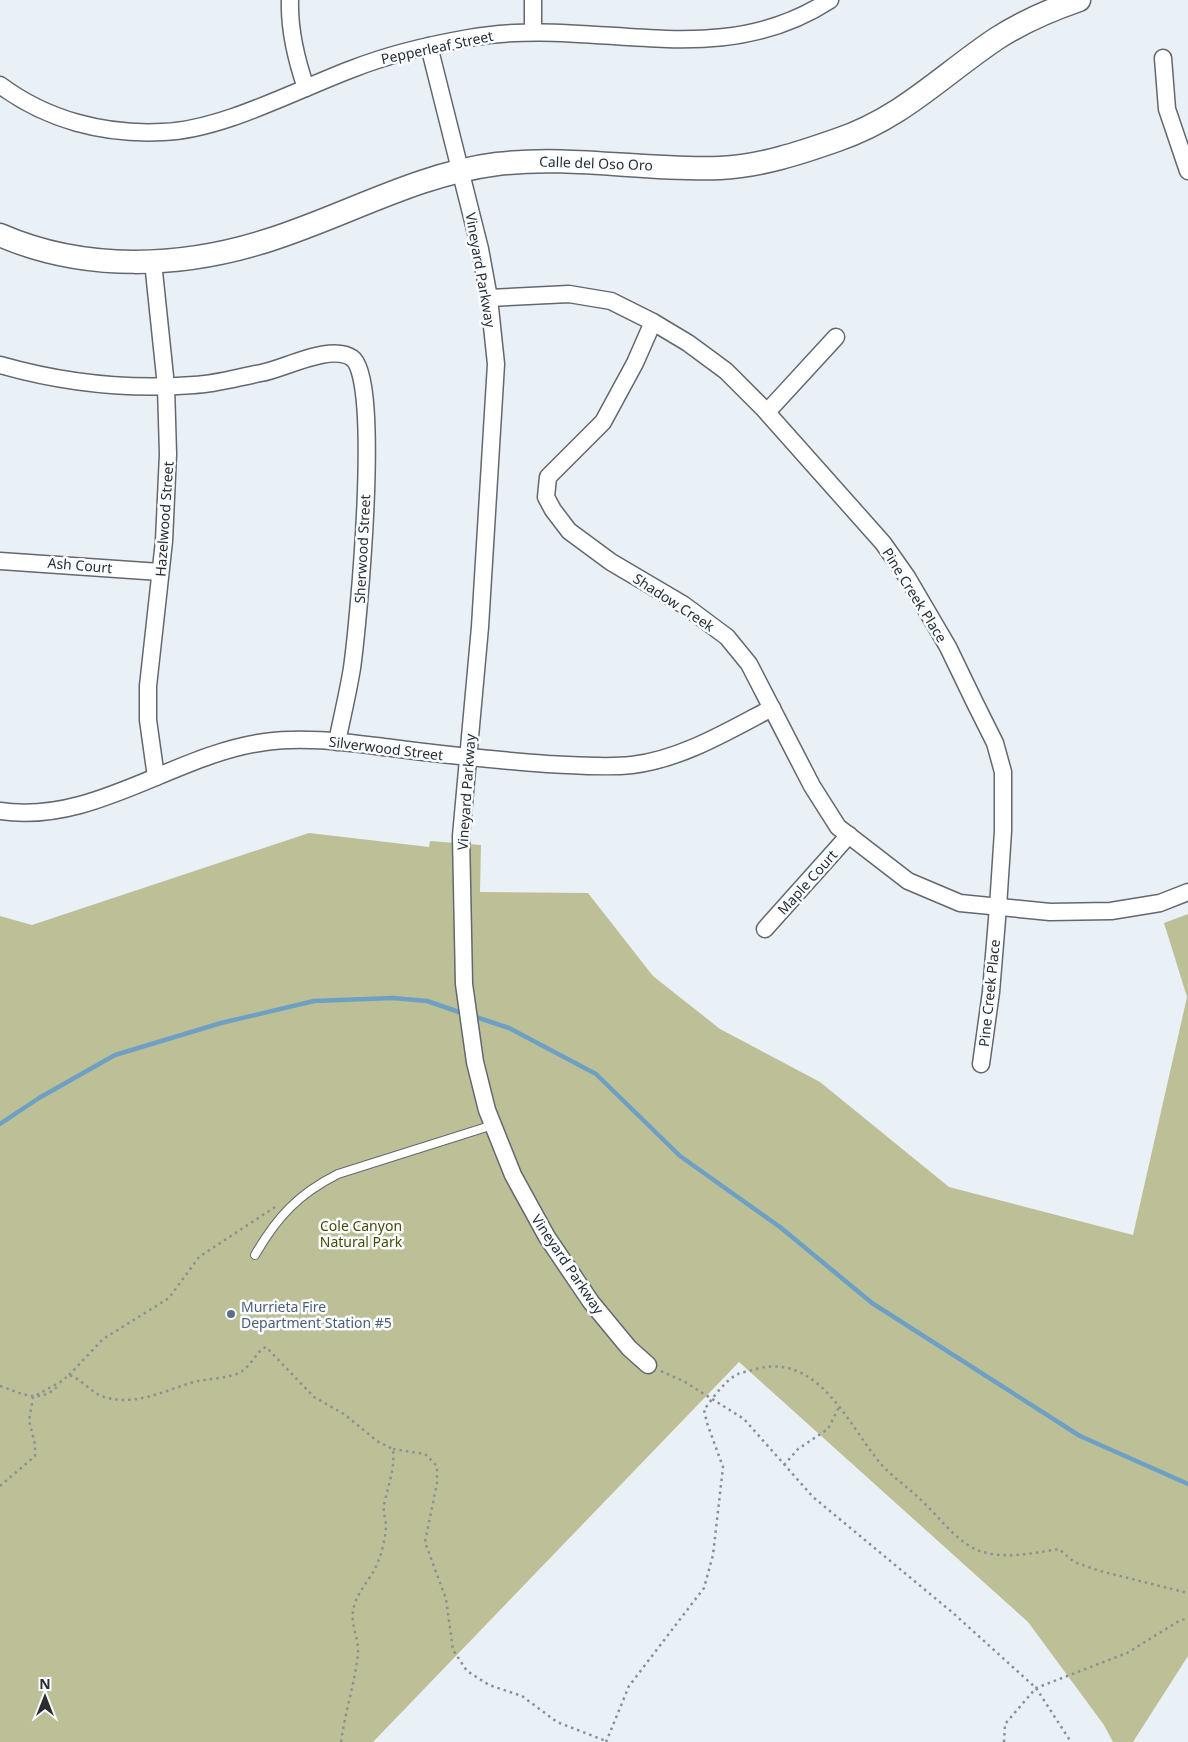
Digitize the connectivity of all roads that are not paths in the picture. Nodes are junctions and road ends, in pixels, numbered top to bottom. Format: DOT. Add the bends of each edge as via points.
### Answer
graph roads {
  1 [pos="290,0"];
  2 [pos="532,0"];
  3 [pos="830,0"];
  4 [pos="1079,0"];
  5 [pos="533,30"];
  6 [pos="428,46"];
  7 [pos="1163,58"];
  8 [pos="0,85"];
  9 [pos="306,88"];
  10 [pos="462,172"];
  11 [pos="1188,172"];
  12 [pos="0,235"];
  13 [pos="153,262"];
  14 [pos="490,298"];
  15 [pos="653,322"];
  16 [pos="836,337"];
  17 [pos="0,365"];
  18 [pos="166,386"];
  19 [pos="766,412"];
  20 [pos="0,560"];
  21 [pos="160,572"];
  22 [pos="772,708"];
  23 [pos="337,742"];
  24 [pos="467,758"];
  25 [pos="156,776"];
  26 [pos="0,811"];
  27 [pos="849,836"];
  28 [pos="1188,892"];
  29 [pos="998,907"];
  30 [pos="765,929"];
  31 [pos="981,1064"];
  32 [pos="493,1125"];
  33 [pos="255,1256"];
  34 [pos="648,1365"];
  1 -- 9 [label="street" via="293,38"];
  2 -- 5 [label="street"];
  3 -- 5 [label="street, Pepperleaf Street" via="789,22 730,38 692,40"];
  4 -- 10 [label="main road, Calle del Oso Oro" via="1045,13 998,38 906,107 842,138 779,158 723,168 574,160 529,161 494,164"];
  5 -- 6 [label="street, Pepperleaf Street"];
  6 -- 9 [label="street, Pepperleaf Street" via="368,63"];
  6 -- 10 [label="street, Vineyard Parkway"];
  7 -- 11 [label="street" via="1167,109"];
  8 -- 9 [label="street, Pepperleaf Street" via="63,120 136,133 192,129"];
  10 -- 13 [label="main road, Calle del Oso Oro" via="393,192 262,242 194,258"];
  10 -- 14 [label="street, Vineyard Parkway"];
  12 -- 13 [label="main road, Calle del Oso Oro" via="40,250 77,258"];
  13 -- 18 [label="street, Hazelwood Street"];
  14 -- 15 [label="street, Pine Creek Place" via="569,294 611,301"];
  14 -- 24 [label="street, Vineyard Parkway" via="496,364 480,627"];
  15 -- 19 [label="street, Pine Creek Place" via="726,371"];
  15 -- 22 [label="street, Shadow Creek" via="603,422 548,477 546,497 569,531 611,562 684,605 727,637 749,664"];
  16 -- 19 [label="street"];
  17 -- 18 [label="street" via="81,383"];
  18 -- 21 [label="street, Hazelwood Street" via="168,454"];
  18 -- 23 [label="street, Sherwood Street" via="196,385 266,372 308,358 336,353 352,358 361,369 367,447 357,626"];
  19 -- 29 [label="street, Pine Creek Place" via="888,550 948,647 995,743 1003,772"];
  20 -- 21 [label="street, Ash Court"];
  21 -- 25 [label="street, Hazelwood Street" via="148,695"];
  22 -- 24 [label="street, Silverwood Street" via="672,756 632,765 585,766"];
  22 -- 27 [label="street, Shadow Creek" via="812,786 838,827"];
  23 -- 24 [label="street, Silverwood Street"];
  23 -- 25 [label="street, Silverwood Street" via="301,739 263,742"];
  24 -- 32 [label="street, Vineyard Parkway" via="461,836 464,984 475,1062"];
  25 -- 26 [label="street, Silverwood Street" via="64,810"];
  27 -- 29 [label="street, Shadow Creek" via="908,881 960,902"];
  27 -- 30 [label="street, Maple Court"];
  28 -- 29 [label="street, Shadow Creek" via="1160,902 1111,911 1050,912"];
  29 -- 31 [label="street, Pine Creek Place"];
  32 -- 33 [label="lane" via="338,1174 316,1185 295,1201 271,1227"];
  32 -- 34 [label="street, Vineyard Parkway" via="514,1175 547,1237 590,1302"];
}
